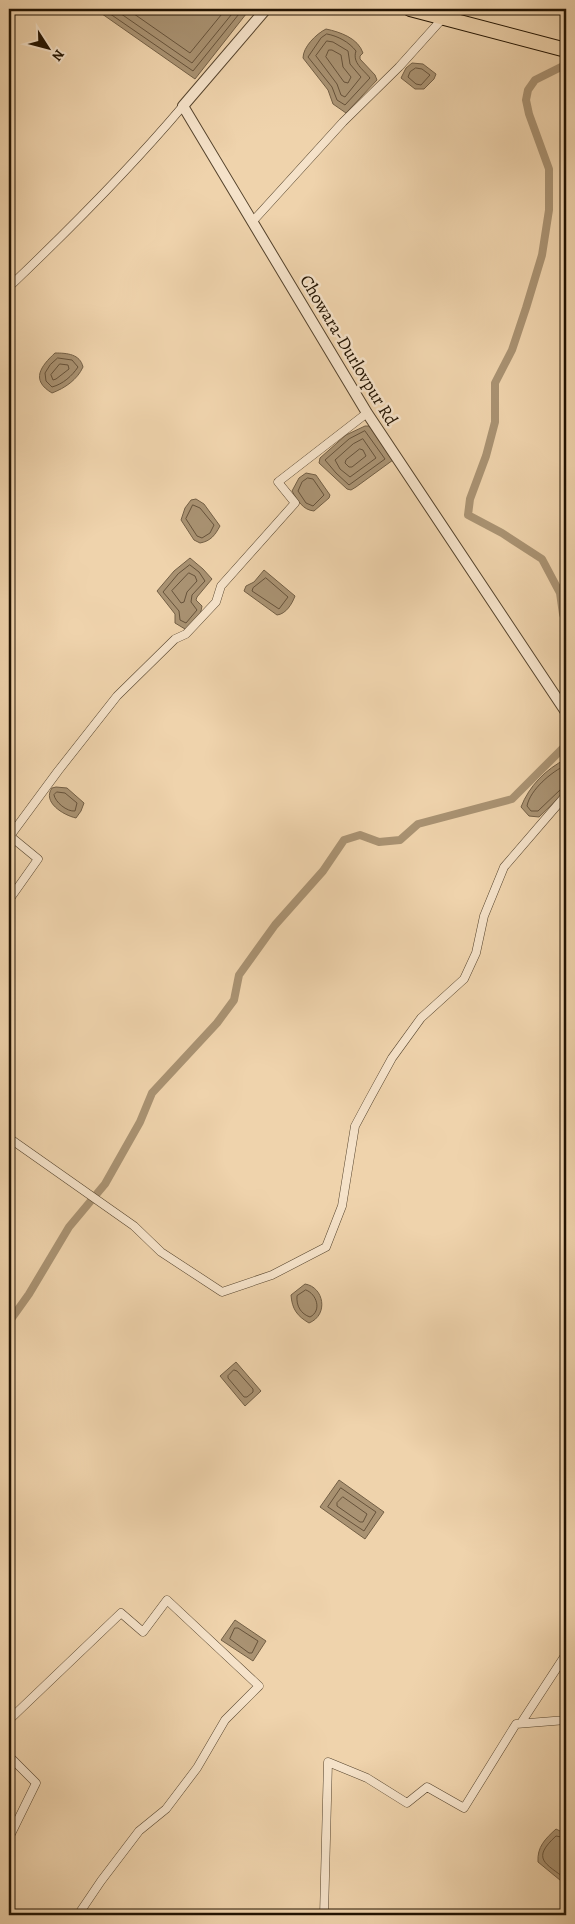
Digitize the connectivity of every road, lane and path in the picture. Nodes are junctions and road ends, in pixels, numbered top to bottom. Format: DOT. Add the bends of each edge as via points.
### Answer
graph roads {
  1 [pos="266,9"];
  2 [pos="410,9"];
  3 [pos="443,18"];
  4 [pos="566,50"];
  5 [pos="183,106"];
  6 [pos="253,221"];
  7 [pos="9,288"];
  8 [pos="367,413"];
  9 [pos="566,712"];
  10 [pos="566,795"];
  11 [pos="9,900"];
  12 [pos="9,1138"];
  13 [pos="566,1654"];
  14 [pos="9,1720"];
  15 [pos="566,1720"];
  16 [pos="521,1723"];
  17 [pos="9,1756"];
  18 [pos="9,1838"];
  19 [pos="78,1915"];
  20 [pos="324,1915"];
  1 -- 5 [label="street"];
  2 -- 3 [label="highway"];
  3 -- 4 [label="highway"];
  3 -- 6 [label="street"];
  5 -- 6 [label="street, Chowara-Durlovpur Rd"];
  5 -- 7 [label="street" via="141,156"];
  6 -- 8 [label="street, Chowara-Durlovpur Rd"];
  8 -- 9 [label="street, Chowara-Durlovpur Rd"];
  8 -- 11 [label="street" via="278,482 295,503 221,586 216,602 198,622 186,634 175,639 117,696 42,792 10,836 38,859"];
  10 -- 12 [label="street" via="504,867 484,916 476,953 464,979 421,1018 392,1058 355,1126 342,1206 326,1247 272,1276 222,1292 161,1252 134,1226"];
  13 -- 16 [label="street"];
  14 -- 19 [label="street" via="121,1613 143,1632 166,1600 259,1686 225,1720 197,1768 166,1809 139,1831"];
  15 -- 16 [label="street"];
  16 -- 20 [label="street" via="516,1724 464,1808 427,1787 407,1803 368,1778 328,1762"];
  17 -- 18 [label="street" via="36,1784"];
}
